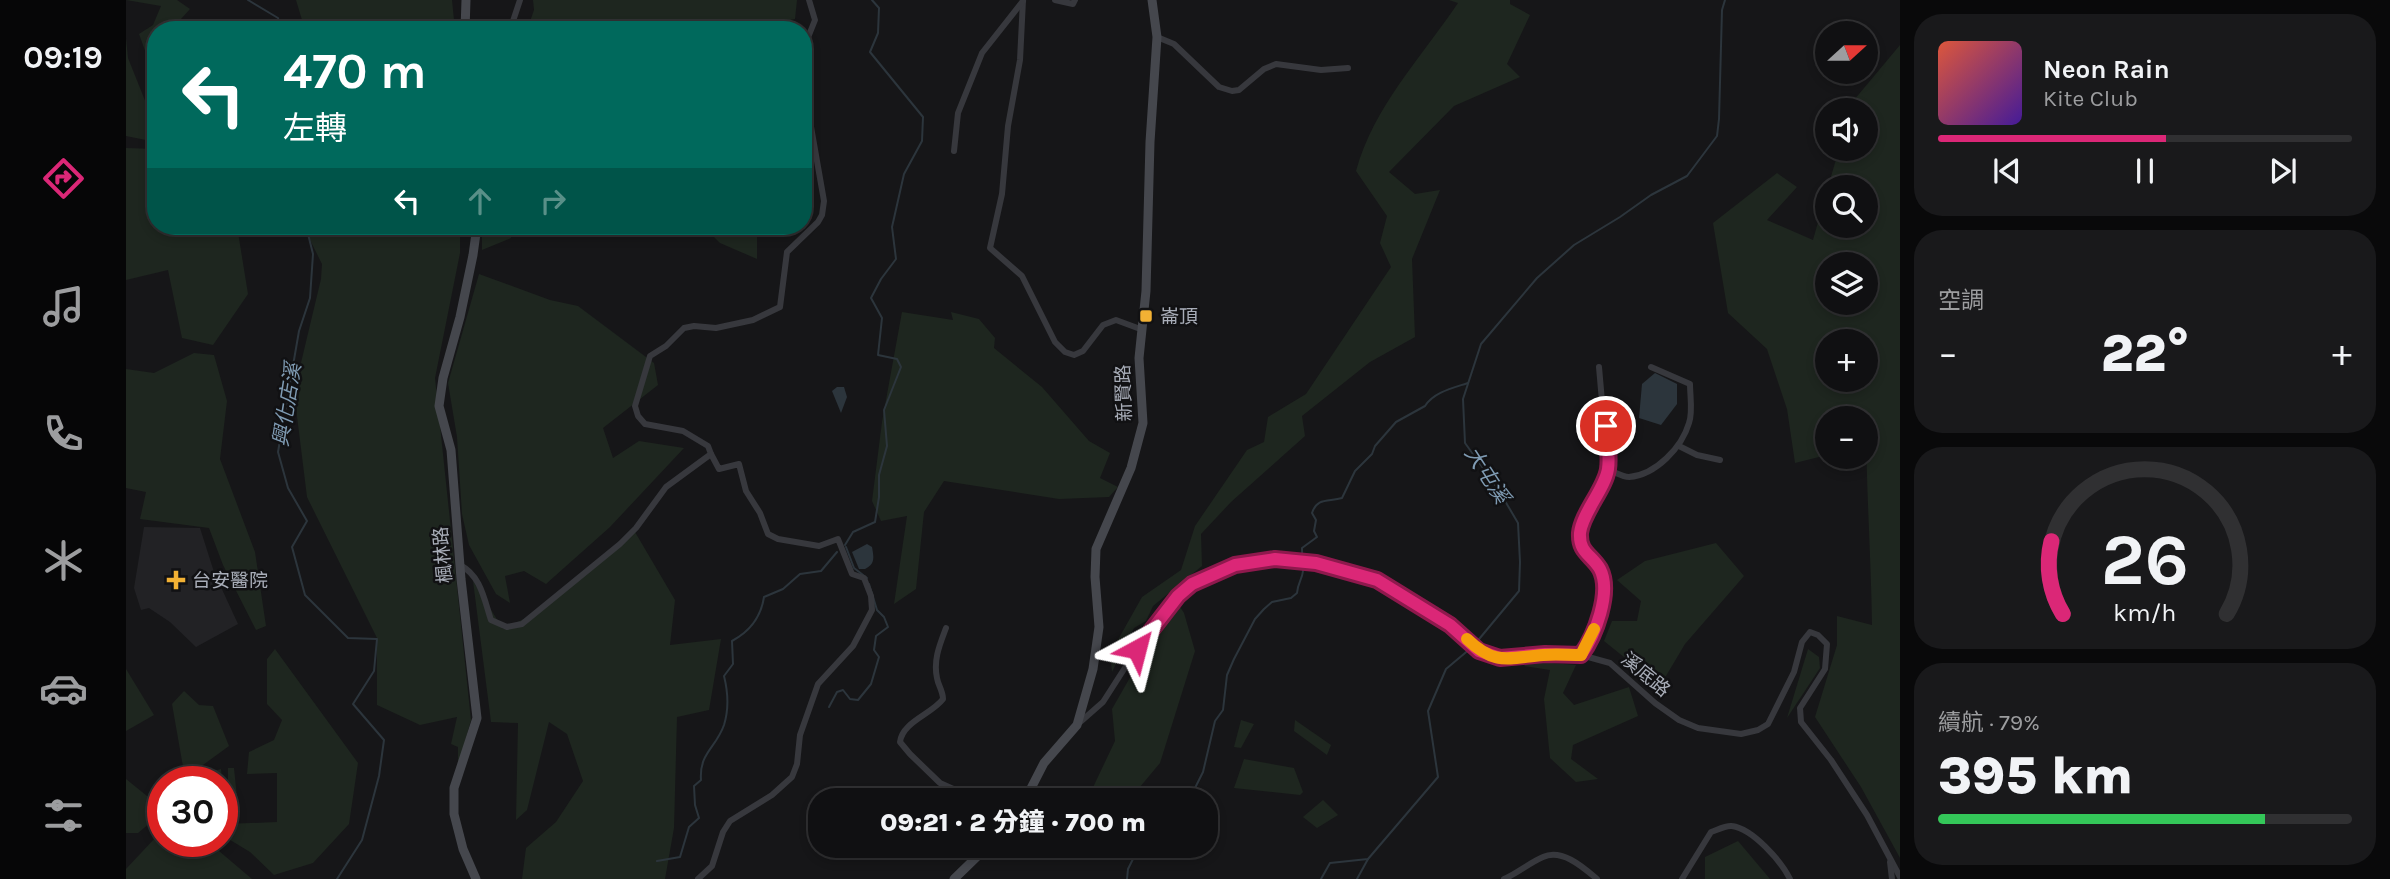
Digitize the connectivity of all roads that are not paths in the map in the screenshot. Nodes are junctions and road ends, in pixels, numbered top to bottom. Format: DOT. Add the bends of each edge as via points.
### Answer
graph roads {
  1 [pos="466,0"];
  2 [pos="520,0"];
  3 [pos="809,0"];
  4 [pos="1024,0"];
  5 [pos="1055,0"];
  6 [pos="1075,0"];
  7 [pos="1152,0"];
  8 [pos="465,21"];
  9 [pos="514,21"];
  10 [pos="812,28"];
  11 [pos="1157,37"];
  12 [pos="1348,68"];
  13 [pos="812,132"];
  14 [pos="954,150"];
  15 [pos="812,228"];
  16 [pos="476,235"];
  17 [pos="805,235"];
  18 [pos="1143,330"];
  19 [pos="1599,367"];
  20 [pos="1651,367"];
  21 [pos="1679,446"];
  22 [pos="711,454"];
  23 [pos="1720,460"];
  24 [pos="1608,470"];
  25 [pos="460,565"];
  26 [pos="946,628"];
  27 [pos="1581,655"];
  28 [pos="1077,725"];
  29 [pos="951,788"];
  30 [pos="1031,788"];
  31 [pos="976,858"];
  32 [pos="1890,860"];
  33 [pos="1900,877"];
  34 [pos="476,879"];
  35 [pos="698,879"];
  36 [pos="954,879"];
  37 [pos="1504,879"];
  38 [pos="1597,879"];
  39 [pos="1682,879"];
  40 [pos="1790,879"];
  41 [pos="1892,879"];
  1 -- 8 [label="street"];
  2 -- 9 [label="street"];
  3 -- 10 [label="street" via="815,20"];
  4 -- 14 [label="street" via="982,53 958,113"];
  4 -- 18 [label="street" via="1002,194 990,248 1022,276 1055,342 1065,352 1083,352 1103,325 1116,320"];
  5 -- 6 [label="street" via="1073,4"];
  7 -- 11 [label="street, 新賢路"];
  11 -- 12 [label="street" via="1174,44 1219,86 1231,91 1276,64"];
  11 -- 18 [label="street, 新賢路"];
  13 -- 15 [label="street" via="824,201"];
  16 -- 25 [label="street, 楓林路" via="439,406 450,450"];
  17 -- 22 [label="street" via="787,252 780,307 752,320 716,328 684,328 650,356 635,406 638,416 645,424 683,431 708,446"];
  18 -- 28 [label="street, 新賢路" via="1139,358 1143,423 1131,468 1096,549 1098,638"];
  19 -- 24 [label="street"];
  20 -- 21 [label="street" via="1690,384 1690,421"];
  21 -- 23 [label="street" via="1696,456"];
  21 -- 24 [label="street" via="1642,474 1626,477"];
  22 -- 25 [label="street" via="666,487 620,544 522,624 507,627 491,620 476,578"];
  22 -- 35 [label="street" via="719,469 739,464 746,491 768,534 819,546 838,539 852,574 863,578 872,610 853,646 818,684 800,735 792,777 730,821 712,866"];
  24 -- 27 [label="street" via="1580,531 1582,549 1601,570 1604,598"];
  25 -- 34 [label="street, 楓林路" via="477,718 454,788 454,814"];
  26 -- 29 [label="street" via="935,657 943,699 906,728 901,742 940,783"];
  27 -- 28 [label="street, 溪底路" via="1505,660 1479,651 1450,625 1377,580 1307,562 1275,559 1235,565 1192,584 1137,649 1103,702"];
  27 -- 32 [label="street, 溪底路" via="1610,663 1679,720 1741,734 1768,724 1794,672 1801,642 1810,632 1818,635 1827,644 1825,668 1800,708 1801,722 1867,815"];
  28 -- 30 [label="street, 新賢路" via="1044,763"];
  31 -- 36 [label="street"];
  32 -- 33 [label="street, 溪底路"];
  32 -- 41 [label="street"];
  37 -- 38 [label="street" via="1555,854"];
  39 -- 40 [label="street" via="1711,832 1732,826 1762,844"];
}
